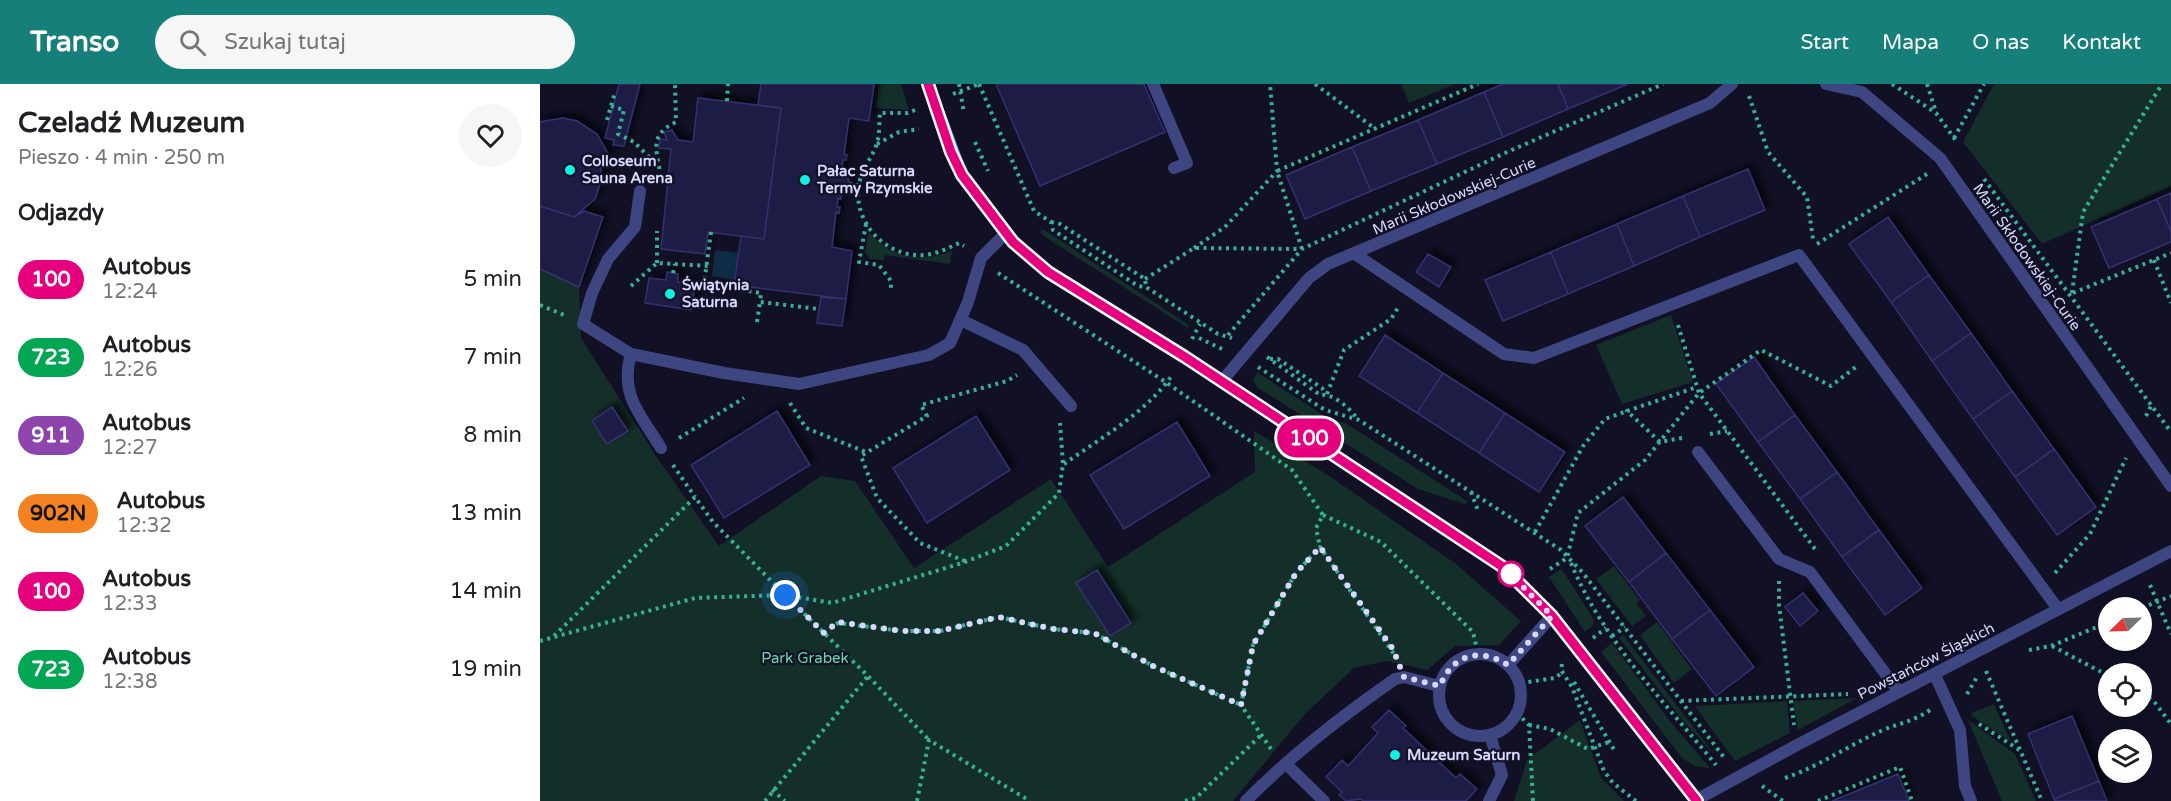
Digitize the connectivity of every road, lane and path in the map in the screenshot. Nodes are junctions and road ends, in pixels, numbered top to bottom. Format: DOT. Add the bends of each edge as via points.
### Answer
graph roads {
  1 [pos="675,84"];
  2 [pos="728,84"];
  3 [pos="928,84"];
  4 [pos="959,84"];
  5 [pos="979,84"];
  6 [pos="1153,84"];
  7 [pos="1270,84"];
  8 [pos="1315,84"];
  9 [pos="1478,84"];
  10 [pos="1648,84"];
  11 [pos="1663,84"];
  12 [pos="1732,84"];
  13 [pos="1826,84"];
  14 [pos="1892,84"];
  15 [pos="1928,84"];
  16 [pos="1984,84"];
  17 [pos="2162,84"];
  18 [pos="1651,89"];
  19 [pos="961,91"];
  20 [pos="615,92"];
  21 [pos="1749,95"];
  22 [pos="727,101"];
  23 [pos="933,102"];
  24 [pos="611,106"];
  25 [pos="1936,112"];
  26 [pos="964,119"];
  27 [pos="607,120"];
  28 [pos="1375,128"];
  29 [pos="919,129"];
  30 [pos="971,134"];
  31 [pos="1954,138"];
  32 [pos="656,141"];
  33 [pos="877,145"];
  34 [pos="1961,148"];
  35 [pos="1944,164"];
  36 [pos="657,165"];
  37 [pos="1174,168"];
  38 [pos="1277,171"];
  39 [pos="991,177"];
  40 [pos="1982,177"];
  41 [pos="849,184"];
  42 [pos="858,185"];
  43 [pos="640,191"];
  44 [pos="1051,222"];
  45 [pos="866,223"];
  46 [pos="1812,231"];
  47 [pos="711,232"];
  48 [pos="1005,234"];
  49 [pos="1802,235"];
  50 [pos="1814,245"];
  51 [pos="1194,248"];
  52 [pos="1302,249"];
  53 [pos="2171,253"];
  54 [pos="1355,254"];
  55 [pos="1821,255"];
  56 [pos="981,258"];
  57 [pos="2154,260"];
  58 [pos="675,264"];
  59 [pos="708,266"];
  60 [pos="673,273"];
  61 [pos="1145,279"];
  62 [pos="631,286"];
  63 [pos="1146,287"];
  64 [pos="891,290"];
  65 [pos="1409,290"];
  66 [pos="2070,294"];
  67 [pos="760,302"];
  68 [pos="2171,303"];
  69 [pos="1672,304"];
  70 [pos="819,309"];
  71 [pos="961,320"];
  72 [pos="757,322"];
  73 [pos="1200,324"];
  74 [pos="1186,332"];
  75 [pos="1228,335"];
  76 [pos="1194,336"];
  77 [pos="1250,348"];
  78 [pos="1277,350"];
  79 [pos="631,354"];
  80 [pos="1873,355"];
  81 [pos="1242,359"];
  82 [pos="1270,359"];
  83 [pos="1034,365"];
  84 [pos="1222,381"];
  85 [pos="1697,387"];
  86 [pos="1060,392"];
  87 [pos="1161,392"];
  88 [pos="1699,393"];
  89 [pos="1326,394"];
  90 [pos="753,397"];
  91 [pos="781,401"];
  92 [pos="1071,406"];
  93 [pos="2151,406"];
  94 [pos="1627,411"];
  95 [pos="1359,420"];
  96 [pos="1727,431"];
  97 [pos="2171,432"];
  98 [pos="1705,435"];
  99 [pos="1694,436"];
  100 [pos="2136,437"];
  101 [pos="1660,442"];
  102 [pos="661,448"];
  103 [pos="1698,452"];
  104 [pos="867,453"];
  105 [pos="1063,464"];
  106 [pos="2171,486"];
  107 [pos="1470,492"];
  108 [pos="695,497"];
  109 [pos="1479,513"];
  110 [pos="1323,515"];
  111 [pos="1535,532"];
  112 [pos="1320,547"];
  113 [pos="2171,551"];
  114 [pos="1818,554"];
  115 [pos="1567,558"];
  116 [pos="1779,559"];
  117 [pos="966,561"];
  118 [pos="2045,567"];
  119 [pos="1550,569"];
  120 [pos="2149,581"];
  121 [pos="785,595"];
  122 [pos="2171,596"];
  123 [pos="2157,602"];
  124 [pos="2152,604"];
  125 [pos="2058,609"];
  126 [pos="1552,616"];
  127 [pos="1624,627"];
  128 [pos="2098,627"];
  129 [pos="824,633"];
  130 [pos="2171,634"];
  131 [pos="554,636"];
  132 [pos="1612,636"];
  133 [pos="540,641"];
  134 [pos="2052,646"];
  135 [pos="2025,650"];
  136 [pos="1478,654"];
  137 [pos="1508,665"];
  138 [pos="1996,666"];
  139 [pos="2098,670"];
  140 [pos="1986,671"];
  141 [pos="1563,672"];
  142 [pos="1935,675"];
  143 [pos="868,676"];
  144 [pos="1404,677"];
  145 [pos="1519,683"];
  146 [pos="1440,686"];
  147 [pos="1899,692"];
  148 [pos="1855,694"];
  149 [pos="1790,697"];
  150 [pos="2152,699"];
  151 [pos="1681,701"];
  152 [pos="1948,701"];
  153 [pos="1241,705"];
  154 [pos="1517,713"];
  155 [pos="1970,717"];
  156 [pos="2171,724"];
  157 [pos="1529,725"];
  158 [pos="1490,735"];
  159 [pos="929,740"];
  160 [pos="1609,742"];
  161 [pos="1797,745"];
  162 [pos="1594,747"];
  163 [pos="2021,751"];
  164 [pos="1616,753"];
  165 [pos="1286,764"];
  166 [pos="1733,779"];
  167 [pos="1780,779"];
  168 [pos="1771,783"];
  169 [pos="1762,786"];
  170 [pos="772,790"];
  171 [pos="765,801"];
  172 [pos="785,801"];
  173 [pos="917,801"];
  174 [pos="1030,801"];
  175 [pos="1185,801"];
  176 [pos="1246,801"];
  177 [pos="1324,801"];
  178 [pos="1489,801"];
  179 [pos="1533,801"];
  180 [pos="1636,801"];
  181 [pos="1697,801"];
  182 [pos="1783,801"];
  183 [pos="1818,801"];
  184 [pos="1912,801"];
  185 [pos="1971,801"];
  186 [pos="2042,801"];
  1 -- 32 [label="path" via="675,122 664,128"];
  2 -- 22 [label="path"];
  3 -- 23 [label="street"];
  4 -- 19 [label="path"];
  5 -- 19 [label="path"];
  5 -- 44 [label="path" via="1034,211"];
  6 -- 37 [label="street" via="1187,163"];
  7 -- 38 [label="path"];
  8 -- 28 [label="path"];
  9 -- 28 [label="path"];
  10 -- 18 [label="path"];
  11 -- 18 [label="path"];
  12 -- 54 [label="street, Marii Skłodowskiej-Curie" via="1710,103"];
  13 -- 35 [label="street, Marii Skłodowskiej-Curie" via="1862,92"];
  14 -- 25 [label="path"];
  15 -- 25 [label="path"];
  16 -- 31 [label="path"];
  17 -- 66 [label="path" via="2083,212"];
  18 -- 52 [label="path"];
  19 -- 26 [label="path"];
  20 -- 24 [label="path"];
  21 -- 46 [label="path" via="1768,152 1807,197"];
  23 -- 33 [label="path" via="908,113 880,113"];
  23 -- 48 [label="street" via="962,175"];
  24 -- 27 [label="path"];
  24 -- 36 [label="path" via="624,110 618,134 634,142"];
  25 -- 31 [label="path"];
  28 -- 38 [label="path"];
  29 -- 33 [label="path" via="899,132"];
  30 -- 39 [label="path"];
  31 -- 34 [label="path"];
  33 -- 42 [label="path" via="864,165"];
  35 -- 50 [label="path"];
  35 -- 100 [label="street, Marii Skłodowskiej-Curie"];
  38 -- 51 [label="path" via="1225,227"];
  38 -- 52 [label="path"];
  40 -- 66 [label="path"];
  41 -- 42 [label="path"];
  42 -- 45 [label="path"];
  43 -- 79 [label="street" via="635,227 608,260 583,324"];
  44 -- 61 [label="path"];
  44 -- 63 [label="path" via="1053,230 1137,286"];
  45 -- 56 [label="path" via="888,248 902,254 936,253 959,243"];
  45 -- 64 [label="path" via="859,262 879,265 891,281"];
  46 -- 49 [label="path"];
  46 -- 50 [label="path"];
  47 -- 59 [label="path"];
  48 -- 56 [label="street"];
  48 -- 84 [label="street" via="1048,272"];
  50 -- 55 [label="path"];
  51 -- 52 [label="path"];
  51 -- 61 [label="path"];
  52 -- 75 [label="path"];
  53 -- 57 [label="path"];
  54 -- 65 [label="street"];
  54 -- 77 [label="street, Marii Skłodowskiej-Curie" via="1328,264 1309,278"];
  56 -- 71 [label="street"];
  56 -- 110 [label="path" via="1292,471"];
  57 -- 66 [label="path"];
  57 -- 68 [label="path"];
  58 -- 59 [label="path"];
  58 -- 60 [label="path"];
  58 -- 62 [label="path" via="657,263"];
  59 -- 67 [label="path" via="704,284 761,293"];
  61 -- 63 [label="path"];
  63 -- 73 [label="path"];
  65 -- 69 [label="street" via="1504,354 1534,358"];
  65 -- 89 [label="path" via="1391,319 1344,350"];
  66 -- 93 [label="path"];
  67 -- 70 [label="path"];
  67 -- 72 [label="path"];
  69 -- 80 [label="street" via="1799,255"];
  69 -- 85 [label="path"];
  71 -- 79 [label="street" via="950,343 929,355 799,384"];
  71 -- 83 [label="street" via="1023,350"];
  73 -- 75 [label="path"];
  73 -- 76 [label="path"];
  74 -- 76 [label="path"];
  75 -- 77 [label="path"];
  76 -- 81 [label="path"];
  77 -- 81 [label="street, Marii Skłodowskiej-Curie"];
  77 -- 82 [label="path"];
  78 -- 82 [label="path"];
  79 -- 102 [label="street" via="626,372 628,393"];
  80 -- 88 [label="path" via="1831,386 1761,350"];
  80 -- 125 [label="street"];
  81 -- 84 [label="street, Marii Skłodowskiej-Curie"];
  81 -- 95 [label="path" via="1325,410"];
  82 -- 89 [label="path" via="1278,358"];
  83 -- 86 [label="street"];
  83 -- 104 [label="path" via="1007,381 921,405 927,416"];
  84 -- 126 [label="street" via="1493,560"];
  85 -- 88 [label="path"];
  85 -- 94 [label="path"];
  86 -- 92 [label="street"];
  86 -- 105 [label="path"];
  87 -- 105 [label="path"];
  88 -- 96 [label="path"];
  88 -- 101 [label="path"];
  89 -- 95 [label="path" via="1349,408"];
  90 -- 102 [label="path" via="743,398"];
  91 -- 104 [label="path" via="790,403 806,428"];
  93 -- 97 [label="path"];
  93 -- 100 [label="path"];
  94 -- 101 [label="path"];
  94 -- 111 [label="path" via="1605,419 1583,446"];
  95 -- 107 [label="path"];
  96 -- 98 [label="path"];
  96 -- 114 [label="path"];
  99 -- 101 [label="path"];
  100 -- 106 [label="street, Marii Skłodowskiej-Curie"];
  100 -- 118 [label="path" via="2090,534 2052,576"];
  101 -- 115 [label="path" via="1628,476 1578,513"];
  102 -- 108 [label="path"];
  103 -- 116 [label="street"];
  104 -- 117 [label="path" via="861,456 877,498 920,543"];
  105 -- 117 [label="path" via="1059,493 1006,546"];
  107 -- 109 [label="path"];
  107 -- 111 [label="path"];
  108 -- 121 [label="path" via="713,522"];
  108 -- 131 [label="path"];
  110 -- 112 [label="path" via="1316,528"];
  110 -- 136 [label="path" via="1381,542 1473,632"];
  111 -- 115 [label="path"];
  112 -- 144 [label="path" via="1393,649"];
  112 -- 153 [label="path" via="1296,573 1253,645"];
  113 -- 125 [label="street, Powstańców Śląskich"];
  115 -- 119 [label="path"];
  115 -- 127 [label="path"];
  115 -- 132 [label="path" via="1587,600"];
  116 -- 147 [label="street" via="1810,572"];
  116 -- 149 [label="path" via="1779,605"];
  117 -- 121 [label="path" via="832,603"];
  120 -- 123 [label="path"];
  121 -- 129 [label="path"];
  121 -- 131 [label="path" via="695,598"];
  122 -- 123 [label="path"];
  123 -- 124 [label="path"];
  123 -- 130 [label="path"];
  125 -- 142 [label="street, Powstańców Śląskich"];
  126 -- 137 [label="street"];
  126 -- 181 [label="street"];
  127 -- 132 [label="path"];
  127 -- 151 [label="path"];
  128 -- 134 [label="path"];
  129 -- 143 [label="path"];
  129 -- 153 [label="path" via="838,622 902,631 940,631 999,617 1094,633 1153,666"];
  131 -- 133 [label="path"];
  132 -- 166 [label="path" via="1675,720"];
  134 -- 135 [label="path"];
  134 -- 139 [label="path"];
  136 -- 137 [label="street" via="1495,657"];
  136 -- 146 [label="street" via="1453,663"];
  137 -- 145 [label="street"];
  138 -- 140 [label="path"];
  140 -- 152 [label="path" via="1975,679 1966,694"];
  140 -- 163 [label="path"];
  141 -- 145 [label="path" via="1555,678"];
  141 -- 160 [label="path" via="1569,673"];
  141 -- 162 [label="path"];
  142 -- 147 [label="street, Powstańców Śląskich"];
  142 -- 152 [label="street"];
  143 -- 159 [label="path"];
  143 -- 170 [label="path"];
  144 -- 146 [label="street"];
  144 -- 165 [label="street" via="1395,679 1328,726"];
  145 -- 154 [label="street"];
  146 -- 158 [label="street" via="1439,703 1458,730 1473,736"];
  147 -- 161 [label="street, Powstańców Śląskich"];
  148 -- 149 [label="path"];
  149 -- 151 [label="path"];
  149 -- 161 [label="path"];
  150 -- 156 [label="path"];
  151 -- 166 [label="path"];
  152 -- 167 [label="path" via="1808,770"];
  152 -- 185 [label="street" via="1960,730 1965,786"];
  153 -- 175 [label="path" via="1261,735 1196,798"];
  154 -- 157 [label="path"];
  154 -- 158 [label="street" via="1506,728"];
  155 -- 163 [label="path"];
  157 -- 162 [label="path" via="1550,729 1588,749"];
  157 -- 179 [label="path"];
  158 -- 178 [label="street" via="1502,775"];
  159 -- 173 [label="path"];
  159 -- 174 [label="path"];
  160 -- 162 [label="path"];
  160 -- 164 [label="path"];
  161 -- 166 [label="street, Powstańców Śląskich"];
  162 -- 180 [label="path" via="1606,775"];
  163 -- 186 [label="path"];
  165 -- 176 [label="street"];
  165 -- 177 [label="street"];
  166 -- 169 [label="path" via="1749,791"];
  166 -- 181 [label="street, Powstańców Śląskich"];
  168 -- 169 [label="path"];
  169 -- 182 [label="path"];
  170 -- 171 [label="path"];
  170 -- 172 [label="path"];
  183 -- 184 [label="path" via="1900,767"];
}
